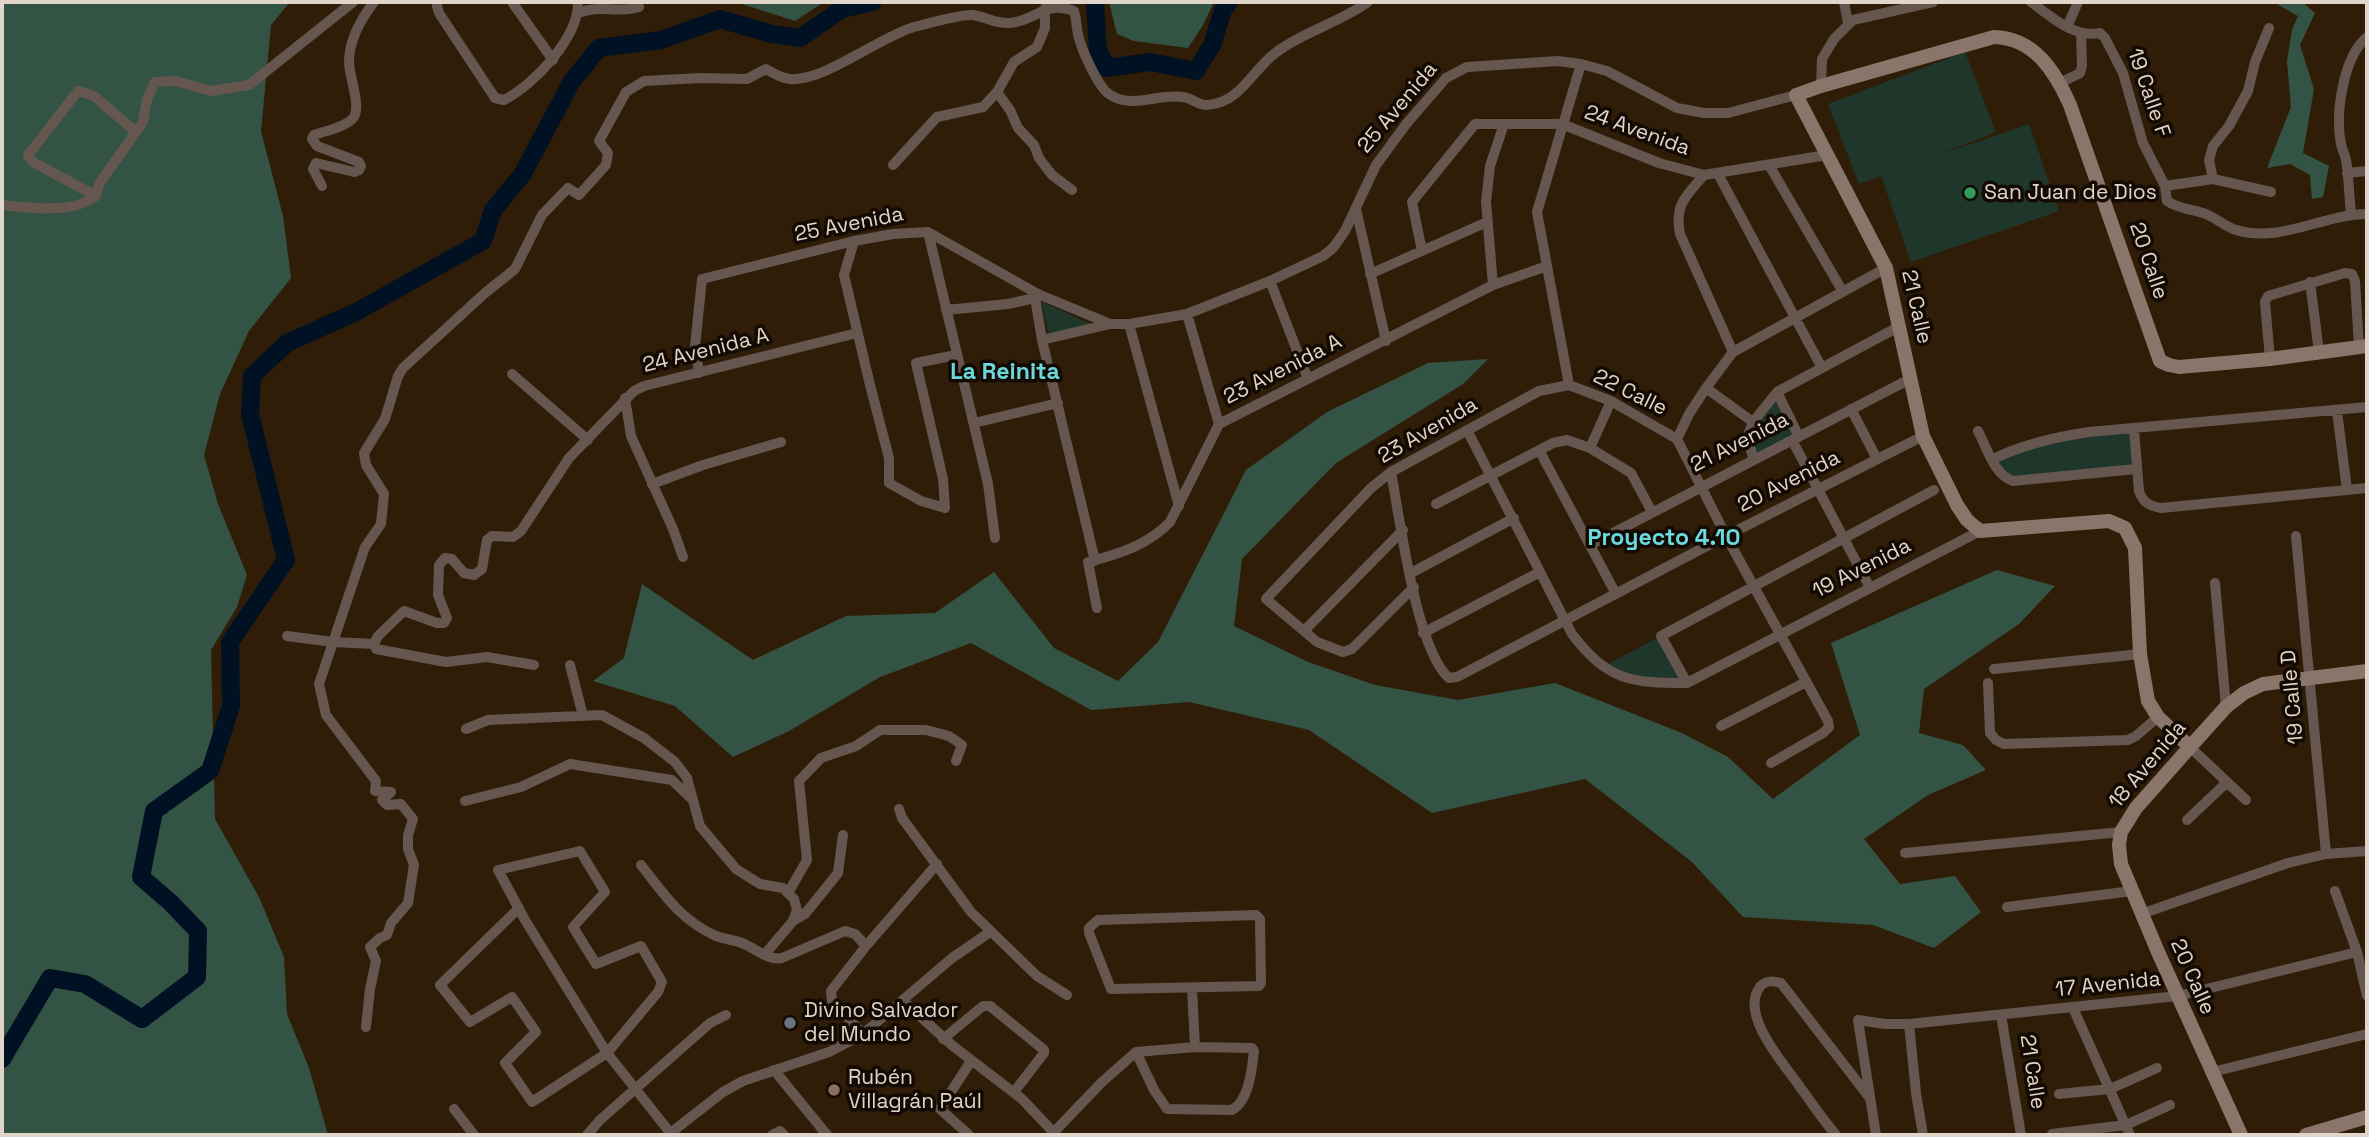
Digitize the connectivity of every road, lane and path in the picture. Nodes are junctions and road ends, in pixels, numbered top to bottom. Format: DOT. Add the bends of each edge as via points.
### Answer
graph roads {
  1 [pos="354,2"];
  2 [pos="374,2"];
  3 [pos="436,2"];
  4 [pos="512,2"];
  5 [pos="1368,2"];
  6 [pos="1844,2"];
  7 [pos="1933,2"];
  8 [pos="2031,2"];
  9 [pos="2078,2"];
  10 [pos="578,7"];
  11 [pos="639,7"];
  12 [pos="1045,8"];
  13 [pos="1848,23"];
  14 [pos="2067,27"];
  15 [pos="2269,28"];
  16 [pos="2081,33"];
  17 [pos="2367,37"];
  18 [pos="553,60"];
  19 [pos="2045,62"];
  20 [pos="1581,64"];
  21 [pos="2060,83"];
  22 [pos="1821,86"];
  23 [pos="997,92"];
  24 [pos="1796,95"];
  25 [pos="1504,124"];
  26 [pos="1562,124"];
  27 [pos="136,132"];
  28 [pos="1827,155"];
  29 [pos="893,164"];
  30 [pos="1769,165"];
  31 [pos="2367,171"];
  32 [pos="2347,173"];
  33 [pos="1718,174"];
  34 [pos="1704,175"];
  35 [pos="2213,179"];
  36 [pos="323,186"];
  37 [pos="2165,186"];
  38 [pos="1072,190"];
  39 [pos="2271,191"];
  40 [pos="96,196"];
  41 [pos="2,205"];
  42 [pos="1356,209"];
  43 [pos="2351,214"];
  44 [pos="2367,214"];
  45 [pos="1487,222"];
  46 [pos="928,232"];
  47 [pos="854,241"];
  48 [pos="1422,251"];
  49 [pos="1547,265"];
  50 [pos="1886,268"];
  51 [pos="1370,274"];
  52 [pos="1270,281"];
  53 [pos="2310,282"];
  54 [pos="1493,285"];
  55 [pos="1843,292"];
  56 [pos="1037,296"];
  57 [pos="946,310"];
  58 [pos="1187,314"];
  59 [pos="1794,318"];
  60 [pos="1110,324"];
  61 [pos="1129,324"];
  62 [pos="1900,326"];
  63 [pos="857,333"];
  64 [pos="1042,340"];
  65 [pos="1386,341"];
  66 [pos="2363,346"];
  67 [pos="1733,352"];
  68 [pos="2319,352"];
  69 [pos="956,355"];
  70 [pos="2270,359"];
  71 [pos="1822,368"];
  72 [pos="699,373"];
  73 [pos="512,374"];
  74 [pos="1308,379"];
  75 [pos="1910,379"];
  76 [pos="1569,385"];
  77 [pos="1706,388"];
  78 [pos="1777,392"];
  79 [pos="625,398"];
  80 [pos="1611,401"];
  81 [pos="1058,403"];
  82 [pos="2367,407"];
  83 [pos="1852,409"];
  84 [pos="2337,411"];
  85 [pos="1753,422"];
  86 [pos="974,424"];
  87 [pos="1219,424"];
  88 [pos="2134,429"];
  89 [pos="1467,430"];
  90 [pos="1978,431"];
  91 [pos="1923,436"];
  92 [pos="1795,438"];
  93 [pos="1677,439"];
  94 [pos="588,440"];
  95 [pos="781,442"];
  96 [pos="1590,448"];
  97 [pos="1539,450"];
  98 [pos="1877,459"];
  99 [pos="1993,459"];
  100 [pos="1754,460"];
  101 [pos="2136,469"];
  102 [pos="1391,472"];
  103 [pos="1490,474"];
  104 [pos="652,484"];
  105 [pos="1701,487"];
  106 [pos="2367,488"];
  107 [pos="1817,490"];
  108 [pos="1934,490"];
  109 [pos="2347,490"];
  110 [pos="1436,504"];
  111 [pos="1179,506"];
  112 [pos="1652,512"];
  113 [pos="1514,518"];
  114 [pos="1403,530"];
  115 [pos="1980,531"];
  116 [pos="1726,536"];
  117 [pos="2296,537"];
  118 [pos="995,538"];
  119 [pos="1843,538"];
  120 [pos="1590,545"];
  121 [pos="683,557"];
  122 [pos="1091,561"];
  123 [pos="1540,572"];
  124 [pos="1411,573"];
  125 [pos="2215,583"];
  126 [pos="1754,586"];
  127 [pos="1414,587"];
  128 [pos="1870,588"];
  129 [pos="1616,594"];
  130 [pos="1097,608"];
  131 [pos="1564,622"];
  132 [pos="1304,631"];
  133 [pos="1423,633"];
  134 [pos="1781,634"];
  135 [pos="287,636"];
  136 [pos="332,642"];
  137 [pos="374,643"];
  138 [pos="2140,654"];
  139 [pos="534,665"];
  140 [pos="570,665"];
  141 [pos="1994,669"];
  142 [pos="2367,671"];
  143 [pos="2311,677"];
  144 [pos="1687,682"];
  145 [pos="1806,682"];
  146 [pos="1989,682"];
  147 [pos="2226,707"];
  148 [pos="583,716"];
  149 [pos="2158,717"];
  150 [pos="1721,726"];
  151 [pos="466,729"];
  152 [pos="2190,747"];
  153 [pos="957,761"];
  154 [pos="1771,763"];
  155 [pos="2227,782"];
  156 [pos="693,800"];
  157 [pos="2246,800"];
  158 [pos="464,801"];
  159 [pos="899,809"];
  160 [pos="2187,821"];
  161 [pos="2121,832"];
  162 [pos="843,835"];
  163 [pos="2367,851"];
  164 [pos="1905,853"];
  165 [pos="2326,854"];
  166 [pos="937,864"];
  167 [pos="641,865"];
  168 [pos="2132,891"];
  169 [pos="2335,891"];
  170 [pos="788,893"];
  171 [pos="2007,907"];
  172 [pos="519,908"];
  173 [pos="2141,914"];
  174 [pos="793,921"];
  175 [pos="990,932"];
  176 [pos="866,946"];
  177 [pos="2357,951"];
  178 [pos="765,954"];
  179 [pos="1192,989"];
  180 [pos="1068,995"];
  181 [pos="2178,996"];
  182 [pos="2367,996"];
  183 [pos="903,1001"];
  184 [pos="2073,1008"];
  185 [pos="726,1015"];
  186 [pos="2001,1015"];
  187 [pos="1909,1024"];
  188 [pos="366,1027"];
  189 [pos="863,1034"];
  190 [pos="2367,1034"];
  191 [pos="943,1039"];
  192 [pos="1195,1046"];
  193 [pos="1136,1052"];
  194 [pos="607,1053"];
  195 [pos="971,1061"];
  196 [pos="2157,1068"];
  197 [pos="774,1070"];
  198 [pos="2212,1072"];
  199 [pos="635,1089"];
  200 [pos="2110,1089"];
  201 [pos="1013,1092"];
  202 [pos="2059,1094"];
  203 [pos="1871,1099"];
  204 [pos="2170,1105"];
  205 [pos="454,1109"];
  206 [pos="2367,1117"];
  207 [pos="2126,1125"];
  208 [pos="2350,1129"];
  209 [pos="1055,1133"];
  210 [pos="2052,1134"];
  211 [pos="2238,1134"];
  212 [pos="474,1135"];
  213 [pos="587,1135"];
  214 [pos="670,1135"];
  215 [pos="827,1135"];
  216 [pos="969,1135"];
  217 [pos="1836,1135"];
  218 [pos="1876,1135"];
  219 [pos="1923,1135"];
  220 [pos="2021,1135"];
  221 [pos="2130,1135"];
  222 [pos="2306,1135"];
  1 -- 27 [label="street" via="249,85 211,90 177,81 155,82"];
  2 -- 36 [label="street" via="359,22 349,58 354,116 312,139 317,146 361,166 354,173 316,163 313,169"];
  3 -- 18 [label="street" via="499,100 516,94"];
  4 -- 18 [label="street"];
  5 -- 12 [label="street" via="1274,54 1231,97 1200,106 1184,97 1129,102 1108,94 1079,38 1074,11 1060,5"];
  6 -- 13 [label="street"];
  7 -- 13 [label="street"];
  8 -- 14 [label="street, 19 Calle F"];
  9 -- 14 [label="street"];
  10 -- 11 [label="street"];
  10 -- 18 [label="street"];
  12 -- 23 [label="street" via="1045,28 1037,47 1014,62"];
  12 -- 136 [label="street" via="1010,23 972,15 912,27 819,74 793,80 766,69 747,79 644,81 626,92 599,141 608,153 606,165 579,195 568,188 542,215 515,269 398,376 385,419 364,453 384,494 381,524 365,547"];
  13 -- 22 [label="street" via="1822,59"];
  14 -- 16 [label="street, 19 Calle F"];
  15 -- 35 [label="street" via="2248,91 2213,146 2209,160"];
  16 -- 21 [label="street" via="2080,73"];
  16 -- 37 [label="street, 19 Calle F" via="2100,33 2105,38 2123,74 2143,143"];
  17 -- 32 [label="street" via="2346,69 2341,146"];
  19 -- 21 [label="street, 20 Calle"];
  19 -- 22 [label="street, 25 Avenida" via="2021,43 1994,37"];
  20 -- 24 [label="street, 25 Avenida" via="1607,71 1677,108 1704,113 1728,113"];
  20 -- 26 [label="street, 22 Calle"];
  20 -- 42 [label="street, 25 Avenida" via="1558,61 1467,67 1453,73 1376,165"];
  21 -- 70 [label="street, 20 Calle" via="2161,360 2179,367"];
  22 -- 24 [label="street, 25 Avenida"];
  23 -- 29 [label="street" via="983,107 937,117"];
  23 -- 38 [label="street" via="1052,175"];
  24 -- 28 [label="street, 21 Calle"];
  25 -- 26 [label="street, 24 Avenida"];
  25 -- 45 [label="street" via="1490,166"];
  25 -- 48 [label="street, 24 Avenida" via="1475,124 1412,202"];
  26 -- 34 [label="street, 24 Avenida" via="1659,163"];
  26 -- 49 [label="street, 22 Calle" via="1537,212"];
  27 -- 40 [label="street" via="99,184"];
  27 -- 40 [label="street" via="94,96 78,92 28,155"];
  28 -- 30 [label="street, 24 Avenida"];
  28 -- 50 [label="street, 21 Calle"];
  30 -- 33 [label="street, 24 Avenida"];
  30 -- 55 [label="street"];
  31 -- 32 [label="street"];
  32 -- 43 [label="street"];
  33 -- 34 [label="street, 24 Avenida"];
  33 -- 59 [label="street"];
  34 -- 67 [label="street" via="1684,197 1677,220"];
  35 -- 37 [label="street"];
  35 -- 39 [label="street"];
  37 -- 43 [label="street, 19 Calle F" via="2167,201 2176,207 2206,214 2233,229 2259,233 2290,231"];
  40 -- 41 [label="street" via="81,204 50,208"];
  42 -- 51 [label="street"];
  42 -- 52 [label="street, 25 Avenida" via="1333,248"];
  43 -- 44 [label="street"];
  45 -- 48 [label="street"];
  45 -- 54 [label="street"];
  46 -- 47 [label="street, 25 Avenida"];
  46 -- 56 [label="street, 25 Avenida"];
  46 -- 57 [label="street"];
  47 -- 63 [label="street" via="844,275"];
  47 -- 72 [label="street, 25 Avenida" via="702,279 695,346"];
  48 -- 51 [label="street"];
  49 -- 54 [label="street, 23 Avenida A"];
  49 -- 76 [label="street, 22 Calle"];
  50 -- 55 [label="street"];
  50 -- 62 [label="street, 21 Calle"];
  51 -- 65 [label="street"];
  52 -- 58 [label="street, 25 Avenida"];
  52 -- 74 [label="street"];
  53 -- 66 [label="street" via="2352,274"];
  53 -- 68 [label="street"];
  53 -- 70 [label="street" via="2268,296"];
  54 -- 65 [label="street, 23 Avenida A"];
  55 -- 59 [label="street"];
  56 -- 57 [label="street"];
  56 -- 60 [label="street, 25 Avenida"];
  56 -- 64 [label="street"];
  57 -- 69 [label="street"];
  58 -- 61 [label="street, 25 Avenida"];
  58 -- 87 [label="street"];
  59 -- 67 [label="street"];
  59 -- 71 [label="street"];
  60 -- 61 [label="street, 25 Avenida"];
  60 -- 64 [label="street, 25 Avenida"];
  61 -- 111 [label="street"];
  62 -- 71 [label="street"];
  62 -- 75 [label="street, 21 Calle"];
  63 -- 69 [label="street" via="889,458 889,483 945,508 943,478 916,363"];
  63 -- 72 [label="street, 24 Avenida A"];
  64 -- 81 [label="street"];
  65 -- 74 [label="street, 23 Avenida A"];
  66 -- 68 [label="street"];
  67 -- 77 [label="street"];
  68 -- 70 [label="street"];
  69 -- 86 [label="street"];
  71 -- 78 [label="street"];
  72 -- 79 [label="street, 24 Avenida A" via="644,386"];
  73 -- 94 [label="street"];
  74 -- 87 [label="street, 23 Avenida A"];
  75 -- 83 [label="street, 21 Avenida"];
  75 -- 91 [label="street, 21 Calle"];
  76 -- 80 [label="street, 22 Calle"];
  76 -- 89 [label="street, 23 Avenida" via="1539,391"];
  77 -- 85 [label="street"];
  77 -- 93 [label="street"];
  78 -- 85 [label="street"];
  78 -- 92 [label="street"];
  79 -- 94 [label="street, 24 Avenida A"];
  79 -- 104 [label="street" via="631,436"];
  80 -- 93 [label="street, 22 Calle"];
  80 -- 96 [label="street"];
  81 -- 86 [label="street"];
  81 -- 122 [label="street"];
  82 -- 84 [label="street"];
  83 -- 92 [label="street, 21 Avenida"];
  83 -- 98 [label="street"];
  84 -- 88 [label="street"];
  84 -- 109 [label="street"];
  85 -- 100 [label="street" via="1747,437"];
  86 -- 118 [label="street"];
  87 -- 111 [label="street, 23 Avenida A"];
  88 -- 99 [label="street" via="2045,439"];
  88 -- 101 [label="street"];
  89 -- 102 [label="street, 23 Avenida"];
  89 -- 103 [label="street"];
  90 -- 99 [label="street"];
  91 -- 98 [label="street, 20 Avenida"];
  91 -- 115 [label="street, 21 Calle" via="1957,505"];
  92 -- 100 [label="street, 21 Avenida"];
  92 -- 107 [label="street"];
  93 -- 105 [label="street, 22 Calle"];
  94 -- 137 [label="street, 24 Avenida A" via="569,458 521,531 513,537 487,540 482,569 474,575 464,573 452,559 445,558 439,565 444,624 404,611"];
  95 -- 104 [label="street"];
  96 -- 97 [label="street" via="1567,440"];
  96 -- 112 [label="street" via="1632,473"];
  97 -- 103 [label="street"];
  97 -- 120 [label="street"];
  98 -- 107 [label="street, 20 Avenida"];
  99 -- 101 [label="street" via="2004,478 2021,481"];
  100 -- 105 [label="street, 21 Avenida"];
  101 -- 109 [label="street" via="2141,498 2161,508"];
  102 -- 114 [label="street"];
  102 -- 132 [label="street, 23 Avenida" via="1266,598"];
  103 -- 110 [label="street"];
  103 -- 113 [label="street"];
  104 -- 121 [label="street"];
  105 -- 112 [label="street, 21 Avenida"];
  105 -- 116 [label="street, 22 Calle"];
  106 -- 109 [label="street"];
  107 -- 116 [label="street, 20 Avenida"];
  107 -- 119 [label="street"];
  108 -- 119 [label="street"];
  111 -- 122 [label="street, 23 Avenida A" via="1159,533 1132,548"];
  112 -- 120 [label="street, 21 Avenida"];
  113 -- 123 [label="street"];
  113 -- 124 [label="street"];
  114 -- 124 [label="street"];
  114 -- 132 [label="street"];
  115 -- 128 [label="street, 19 Avenida"];
  115 -- 138 [label="street, 19 Avenida" via="2109,521 2124,528 2135,548"];
  116 -- 126 [label="street, 22 Calle"];
  116 -- 129 [label="street, 20 Avenida"];
  117 -- 143 [label="street, 19 Calle D"];
  119 -- 126 [label="street"];
  119 -- 128 [label="street"];
  120 -- 129 [label="street"];
  122 -- 130 [label="street"];
  123 -- 131 [label="street"];
  123 -- 133 [label="street"];
  124 -- 127 [label="street"];
  125 -- 147 [label="street"];
  126 -- 134 [label="street, 22 Calle"];
  126 -- 144 [label="street" via="1661,636"];
  127 -- 132 [label="street" via="1347,652 1317,642"];
  127 -- 133 [label="street"];
  128 -- 134 [label="street, 19 Avenida"];
  129 -- 131 [label="street, 20 Avenida"];
  131 -- 133 [label="street, 20 Avenida" via="1449,678"];
  131 -- 144 [label="street, 19 Avenida" via="1602,667 1654,683"];
  134 -- 144 [label="street, 19 Avenida"];
  134 -- 145 [label="street, 22 Calle"];
  135 -- 136 [label="street"];
  136 -- 137 [label="street"];
  136 -- 188 [label="street" via="319,684 326,715 376,781 375,791 391,792 382,800 387,806 401,804 413,819 408,835 414,865 408,903 387,935 370,947 376,961"];
  137 -- 139 [label="street" via="376,649 446,662 487,657"];
  138 -- 141 [label="street"];
  138 -- 149 [label="street" via="2148,701"];
  140 -- 148 [label="street"];
  142 -- 143 [label="street, 18 Avenida"];
  143 -- 147 [label="street, 18 Avenida" via="2263,684"];
  143 -- 165 [label="street, 19 Calle D"];
  145 -- 150 [label="street"];
  145 -- 154 [label="street, 22 Calle" via="1829,727"];
  146 -- 149 [label="street" via="1990,733 2004,744 2128,740"];
  147 -- 152 [label="street, 18 Avenida"];
  148 -- 151 [label="street" via="488,720"];
  148 -- 156 [label="street" via="602,715 675,762 687,778"];
  149 -- 152 [label="street"];
  152 -- 155 [label="street"];
  152 -- 161 [label="street, 18 Avenida"];
  153 -- 170 [label="street" via="962,745 926,730 880,730 856,746 821,758 799,781 807,860"];
  155 -- 157 [label="street"];
  155 -- 160 [label="street"];
  156 -- 158 [label="street" via="672,780 570,764 521,787"];
  156 -- 170 [label="street" via="700,826 736,869 760,884"];
  159 -- 166 [label="street"];
  161 -- 164 [label="street, 18 Avenida"];
  161 -- 168 [label="street, 20 Calle" via="2121,864"];
  162 -- 174 [label="street" via="838,873 805,914"];
  163 -- 165 [label="street"];
  165 -- 173 [label="street"];
  166 -- 175 [label="street"];
  166 -- 176 [label="street"];
  167 -- 178 [label="street" via="679,912 698,927"];
  168 -- 171 [label="street"];
  168 -- 173 [label="street, 20 Calle"];
  169 -- 177 [label="street"];
  170 -- 174 [label="street" via="797,906"];
  172 -- 194 [label="street"];
  172 -- 194 [label="street" via="440,985 470,1022 512,997 536,1032 505,1063 532,1102"];
  172 -- 194 [label="street" via="498,870 580,851 606,892 573,927 596,964 641,946 662,982"];
  173 -- 181 [label="street, 20 Calle"];
  174 -- 178 [label="street"];
  175 -- 180 [label="street" via="1037,976"];
  175 -- 183 [label="street"];
  176 -- 178 [label="street" via="845,931 779,959"];
  176 -- 189 [label="street" via="830,996"];
  177 -- 181 [label="street, 17 Avenida"];
  177 -- 182 [label="street"];
  179 -- 179 [label="street" via="1261,984 1260,919 1256,915 1093,923 1088,933 1111,989"];
  179 -- 192 [label="street"];
  181 -- 184 [label="street, 17 Avenida"];
  181 -- 198 [label="street, 20 Calle"];
  183 -- 189 [label="street"];
  183 -- 191 [label="street"];
  184 -- 186 [label="street, 17 Avenida"];
  184 -- 200 [label="street"];
  185 -- 199 [label="street" via="710,1023"];
  186 -- 187 [label="street, 17 Avenida"];
  186 -- 220 [label="street, 21 Calle"];
  187 -- 203 [label="street, 17 Avenida" via="1858,1020"];
  187 -- 219 [label="street"];
  189 -- 197 [label="street" via="830,1052"];
  190 -- 198 [label="street"];
  191 -- 195 [label="street"];
  191 -- 201 [label="street" via="983,1006 990,1006 1044,1050"];
  192 -- 193 [label="street"];
  192 -- 193 [label="street" via="1252,1048 1241,1104 1232,1110 1170,1110 1160,1100"];
  193 -- 209 [label="street"];
  194 -- 199 [label="street"];
  195 -- 201 [label="street"];
  195 -- 216 [label="street" via="940,1109"];
  196 -- 200 [label="street"];
  197 -- 214 [label="street" via="723,1092"];
  197 -- 215 [label="street"];
  198 -- 211 [label="street, 20 Calle"];
  199 -- 213 [label="street"];
  199 -- 214 [label="street"];
  200 -- 202 [label="street"];
  200 -- 207 [label="street"];
  201 -- 209 [label="street"];
  203 -- 217 [label="street" via="1781,982 1764,982 1754,1000 1766,1040"];
  203 -- 218 [label="street"];
  204 -- 207 [label="street"];
  205 -- 212 [label="street"];
  206 -- 208 [label="street"];
  207 -- 210 [label="street"];
  207 -- 221 [label="street"];
  208 -- 222 [label="street"];
}
